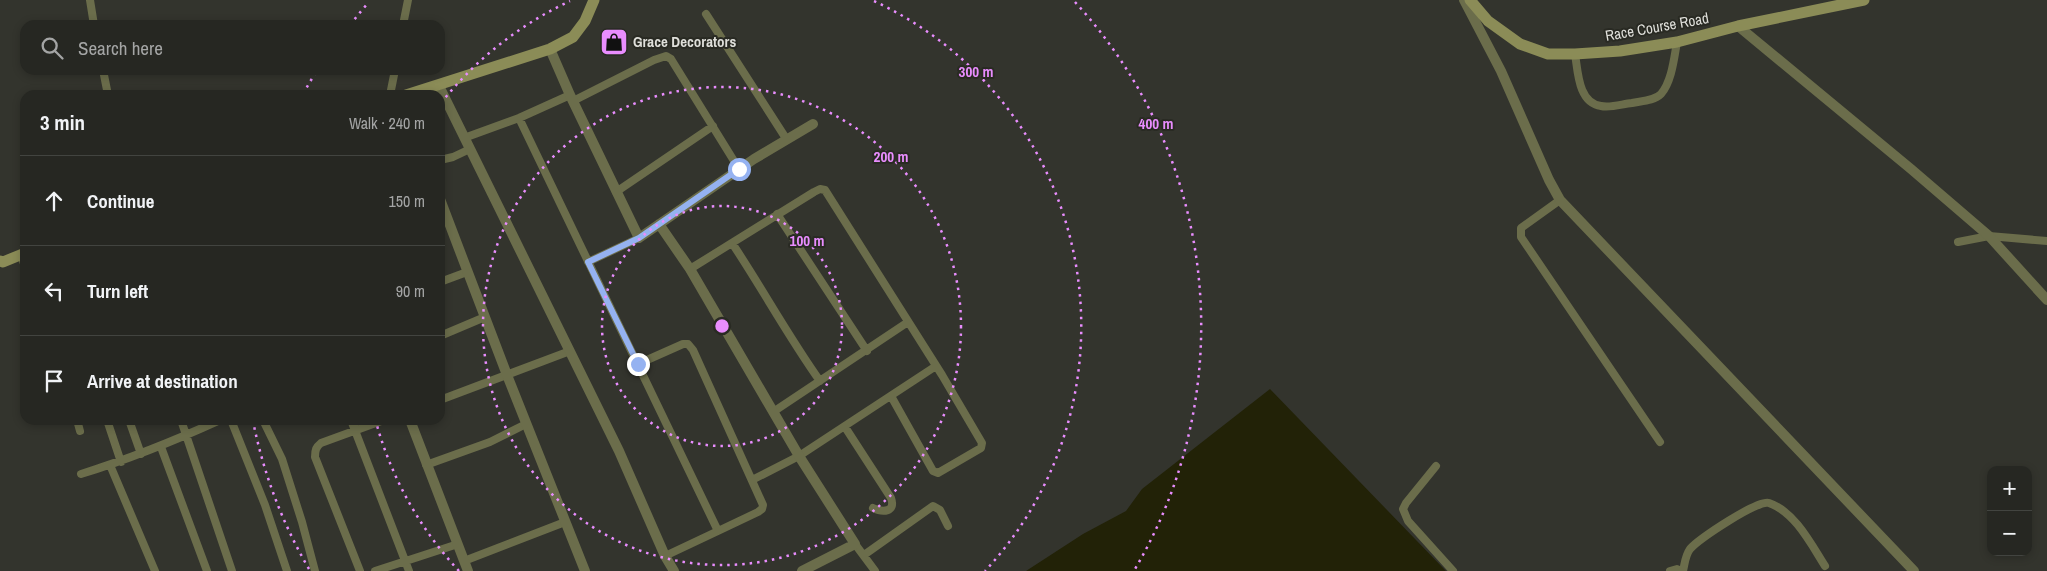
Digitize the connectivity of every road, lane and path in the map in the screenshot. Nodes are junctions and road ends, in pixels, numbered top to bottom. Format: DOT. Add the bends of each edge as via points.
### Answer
graph roads {
  1 [pos="90,0"];
  2 [pos="408,0"];
  3 [pos="594,0"];
  4 [pos="1464,0"];
  5 [pos="1470,0"];
  6 [pos="1864,0"];
  7 [pos="706,14"];
  8 [pos="93,20"];
  9 [pos="404,20"];
  10 [pos="1738,26"];
  11 [pos="1677,42"];
  12 [pos="550,49"];
  13 [pos="1575,54"];
  14 [pos="104,75"];
  15 [pos="394,75"];
  16 [pos="439,86"];
  17 [pos="107,90"];
  18 [pos="391,90"];
  19 [pos="424,90"];
  20 [pos="441,90"];
  21 [pos="445,98"];
  22 [pos="571,98"];
  23 [pos="519,118"];
  24 [pos="813,124"];
  25 [pos="713,126"];
  26 [pos="464,138"];
  27 [pos="787,140"];
  28 [pos="470,149"];
  29 [pos="445,159"];
  30 [pos="739,169"];
  31 [pos="616,192"];
  32 [pos="1560,200"];
  33 [pos="445,212"];
  34 [pos="777,214"];
  35 [pos="659,224"];
  36 [pos="1989,236"];
  37 [pos="639,238"];
  38 [pos="2047,241"];
  39 [pos="732,242"];
  40 [pos="1958,242"];
  41 [pos="20,259"];
  42 [pos="0,261"];
  43 [pos="588,262"];
  44 [pos="690,269"];
  45 [pos="468,272"];
  46 [pos="445,280"];
  47 [pos="2047,300"];
  48 [pos="485,317"];
  49 [pos="908,322"];
  50 [pos="445,334"];
  51 [pos="570,351"];
  52 [pos="867,351"];
  53 [pos="638,364"];
  54 [pos="936,366"];
  55 [pos="506,375"];
  56 [pos="820,381"];
  57 [pos="890,396"];
  58 [pos="445,398"];
  59 [pos="773,412"];
  60 [pos="526,424"];
  61 [pos="78,425"];
  62 [pos="108,425"];
  63 [pos="131,425"];
  64 [pos="184,425"];
  65 [pos="209,425"];
  66 [pos="233,425"];
  67 [pos="265,425"];
  68 [pos="352,425"];
  69 [pos="370,425"];
  70 [pos="412,425"];
  71 [pos="846,427"];
  72 [pos="355,430"];
  73 [pos="80,431"];
  74 [pos="188,435"];
  75 [pos="1660,442"];
  76 [pos="161,447"];
  77 [pos="141,454"];
  78 [pos="799,456"];
  79 [pos="121,462"];
  80 [pos="110,465"];
  81 [pos="426,465"];
  82 [pos="1436,466"];
  83 [pos="81,474"];
  84 [pos="752,480"];
  85 [pos="873,508"];
  86 [pos="565,522"];
  87 [pos="948,526"];
  88 [pos="718,531"];
  89 [pos="458,544"];
  90 [pos="855,544"];
  91 [pos="864,555"];
  92 [pos="665,556"];
  93 [pos="464,560"];
  94 [pos="405,562"];
  95 [pos="1825,566"];
  96 [pos="155,571"];
  97 [pos="206,571"];
  98 [pos="232,571"];
  99 [pos="287,571"];
  100 [pos="315,571"];
  101 [pos="360,571"];
  102 [pos="375,571"];
  103 [pos="409,571"];
  104 [pos="468,571"];
  105 [pos="584,571"];
  106 [pos="674,571"];
  107 [pos="802,571"];
  108 [pos="875,571"];
  109 [pos="1452,571"];
  110 [pos="1670,571"];
  111 [pos="1682,571"];
  112 [pos="1914,571"];
  1 -- 8 [label="street"];
  2 -- 9 [label="street"];
  3 -- 12 [label="main road" via="585,21 573,37"];
  4 -- 32 [label="street" via="1501,70"];
  5 -- 13 [label="main road, Race Course Road" via="1488,21 1520,44 1548,54"];
  6 -- 10 [label="main road, Race Course Road"];
  7 -- 27 [label="street"];
  10 -- 11 [label="main road, Race Course Road"];
  10 -- 36 [label="street"];
  11 -- 13 [label="main road, Race Course Road" via="1620,52"];
  11 -- 13 [label="street" via="1671,71 1660,95 1651,100 1606,107 1598,106 1580,88"];
  12 -- 16 [label="main road"];
  12 -- 22 [label="street"];
  14 -- 17 [label="street"];
  15 -- 18 [label="street"];
  16 -- 19 [label="main road"];
  16 -- 20 [label="street"];
  21 -- 26 [label="street"];
  22 -- 23 [label="street"];
  22 -- 25 [label="street" via="666,56"];
  22 -- 31 [label="street"];
  23 -- 26 [label="street"];
  23 -- 43 [label="street"];
  24 -- 27 [label="street"];
  25 -- 30 [label="street"];
  25 -- 31 [label="street"];
  26 -- 28 [label="street"];
  27 -- 30 [label="street"];
  28 -- 29 [label="street"];
  28 -- 51 [label="street"];
  30 -- 35 [label="street"];
  31 -- 37 [label="street"];
  32 -- 75 [label="street" via="1522,228 1521,237"];
  32 -- 112 [label="street"];
  33 -- 45 [label="street"];
  34 -- 39 [label="street"];
  34 -- 49 [label="street" via="814,192 825,190"];
  34 -- 52 [label="street"];
  35 -- 37 [label="street"];
  35 -- 44 [label="street"];
  36 -- 38 [label="street"];
  36 -- 40 [label="street"];
  36 -- 47 [label="street"];
  37 -- 43 [label="street"];
  39 -- 44 [label="street"];
  39 -- 56 [label="street"];
  41 -- 42 [label="main road"];
  43 -- 53 [label="street"];
  44 -- 59 [label="street"];
  45 -- 46 [label="street"];
  45 -- 48 [label="street"];
  48 -- 50 [label="street"];
  48 -- 55 [label="street"];
  49 -- 52 [label="street"];
  49 -- 54 [label="street"];
  51 -- 55 [label="street"];
  51 -- 92 [label="street" via="620,451"];
  52 -- 56 [label="street"];
  53 -- 84 [label="street" via="683,344 690,345"];
  53 -- 88 [label="street"];
  54 -- 57 [label="street"];
  54 -- 57 [label="street" via="982,443 977,452 938,473 933,471"];
  55 -- 58 [label="street"];
  55 -- 60 [label="street"];
  56 -- 59 [label="street"];
  57 -- 71 [label="street"];
  59 -- 78 [label="street"];
  60 -- 81 [label="street" via="490,442"];
  60 -- 86 [label="street"];
  61 -- 73 [label="street"];
  62 -- 79 [label="street"];
  63 -- 77 [label="street"];
  64 -- 74 [label="street"];
  65 -- 74 [label="street"];
  66 -- 99 [label="street"];
  67 -- 100 [label="street" via="282,459"];
  68 -- 72 [label="street"];
  69 -- 72 [label="street"];
  70 -- 81 [label="street"];
  71 -- 78 [label="street"];
  71 -- 85 [label="street" via="893,503 886,511"];
  72 -- 94 [label="street"];
  72 -- 101 [label="street" via="321,443 316,447 315,457"];
  74 -- 76 [label="street"];
  74 -- 98 [label="street"];
  76 -- 77 [label="street"];
  76 -- 97 [label="street"];
  77 -- 79 [label="street"];
  78 -- 84 [label="street"];
  78 -- 90 [label="street"];
  79 -- 80 [label="street"];
  80 -- 83 [label="street"];
  80 -- 96 [label="street"];
  81 -- 89 [label="street"];
  82 -- 109 [label="street" via="1403,509 1408,521"];
  84 -- 88 [label="street" via="762,500 762,509"];
  86 -- 93 [label="street"];
  86 -- 105 [label="street"];
  87 -- 91 [label="street" via="940,510 933,506"];
  88 -- 92 [label="street"];
  89 -- 93 [label="street"];
  89 -- 94 [label="street"];
  90 -- 91 [label="street"];
  90 -- 107 [label="street"];
  91 -- 108 [label="street"];
  92 -- 106 [label="street"];
  93 -- 104 [label="street"];
  94 -- 102 [label="street"];
  94 -- 103 [label="street"];
  95 -- 111 [label="street" via="1784,511 1764,502 1697,543 1686,556"];
  110 -- 111 [label="street" via="1677,568"];
}
